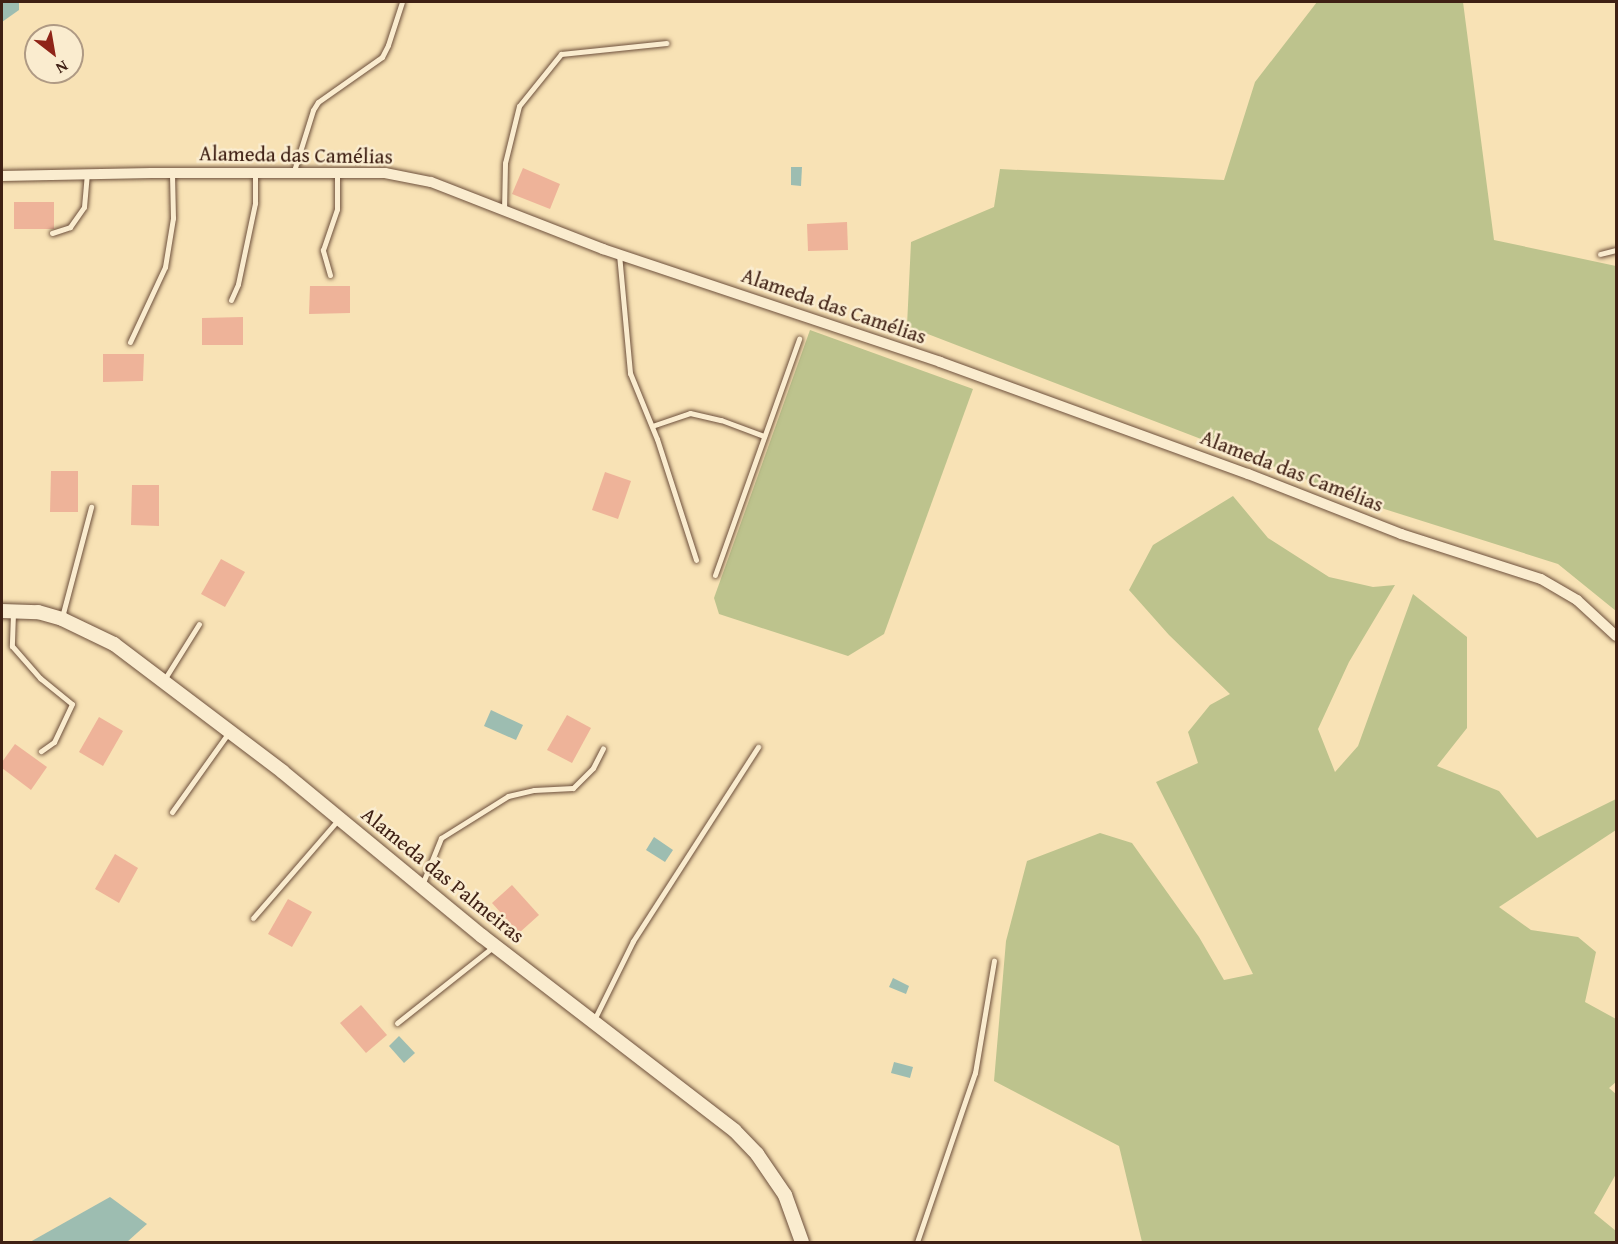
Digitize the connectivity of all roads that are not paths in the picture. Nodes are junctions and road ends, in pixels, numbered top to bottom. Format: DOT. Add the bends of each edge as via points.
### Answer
graph roads {
  1 [pos="402,2"];
  2 [pos="666,43"];
  3 [pos="172,173"];
  4 [pos="337,173"];
  5 [pos="255,174"];
  6 [pos="293,174"];
  7 [pos="87,175"];
  8 [pos="2,176"];
  9 [pos="504,211"];
  10 [pos="52,233"];
  11 [pos="1617,250"];
  12 [pos="619,254"];
  13 [pos="1600,254"];
  14 [pos="330,275"];
  15 [pos="231,300"];
  16 [pos="799,339"];
  17 [pos="130,342"];
  18 [pos="652,426"];
  19 [pos="764,436"];
  20 [pos="91,507"];
  21 [pos="696,560"];
  22 [pos="715,575"];
  23 [pos="7,612"];
  24 [pos="62,619"];
  25 [pos="199,624"];
  26 [pos="1617,636"];
  27 [pos="164,680"];
  28 [pos="230,731"];
  29 [pos="758,747"];
  30 [pos="603,748"];
  31 [pos="41,751"];
  32 [pos="172,812"];
  33 [pos="339,818"];
  34 [pos="422,886"];
  35 [pos="253,918"];
  36 [pos="495,946"];
  37 [pos="994,961"];
  38 [pos="594,1021"];
  39 [pos="397,1023"];
  40 [pos="802,1242"];
  41 [pos="917,1242"];
  1 -- 6 [label="lane" via="382,57 318,102"];
  2 -- 9 [label="lane" via="561,54 519,106 505,163"];
  3 -- 5 [label="street, Alameda das Camélias"];
  3 -- 7 [label="street, Alameda das Camélias"];
  3 -- 17 [label="lane" via="173,218 165,267"];
  4 -- 6 [label="street, Alameda das Camélias"];
  4 -- 9 [label="street, Alameda das Camélias" via="410,177"];
  4 -- 14 [label="lane" via="337,209 323,250"];
  5 -- 6 [label="street, Alameda das Camélias"];
  5 -- 15 [label="lane" via="255,203"];
  7 -- 8 [label="street, Alameda das Camélias"];
  7 -- 10 [label="lane" via="84,207 70,227"];
  9 -- 12 [label="street, Alameda das Camélias"];
  11 -- 13 [label="lane"];
  12 -- 18 [label="lane" via="630,373"];
  12 -- 26 [label="street, Alameda das Camélias" via="940,362 1401,534 1541,579 1577,600"];
  16 -- 19 [label="lane"];
  18 -- 19 [label="lane" via="690,413"];
  18 -- 21 [label="lane"];
  19 -- 22 [label="lane"];
  20 -- 24 [label="lane"];
  23 -- 24 [label="street, Alameda das Palmeiras" via="38,612"];
  23 -- 31 [label="lane" via="12,646 40,678 72,704 54,742"];
  24 -- 27 [label="street, Alameda das Palmeiras" via="114,644"];
  25 -- 27 [label="lane"];
  27 -- 28 [label="street, Alameda das Palmeiras"];
  28 -- 32 [label="lane"];
  28 -- 33 [label="street, Alameda das Palmeiras"];
  29 -- 38 [label="lane" via="633,941"];
  30 -- 34 [label="lane" via="593,768 573,788 508,796 441,838"];
  33 -- 34 [label="street, Alameda das Palmeiras"];
  33 -- 35 [label="lane"];
  34 -- 36 [label="street, Alameda das Palmeiras"];
  36 -- 38 [label="street, Alameda das Palmeiras"];
  36 -- 39 [label="lane"];
  37 -- 41 [label="lane" via="975,1073"];
  38 -- 40 [label="street, Alameda das Palmeiras" via="735,1131 757,1154 785,1195"];
}
